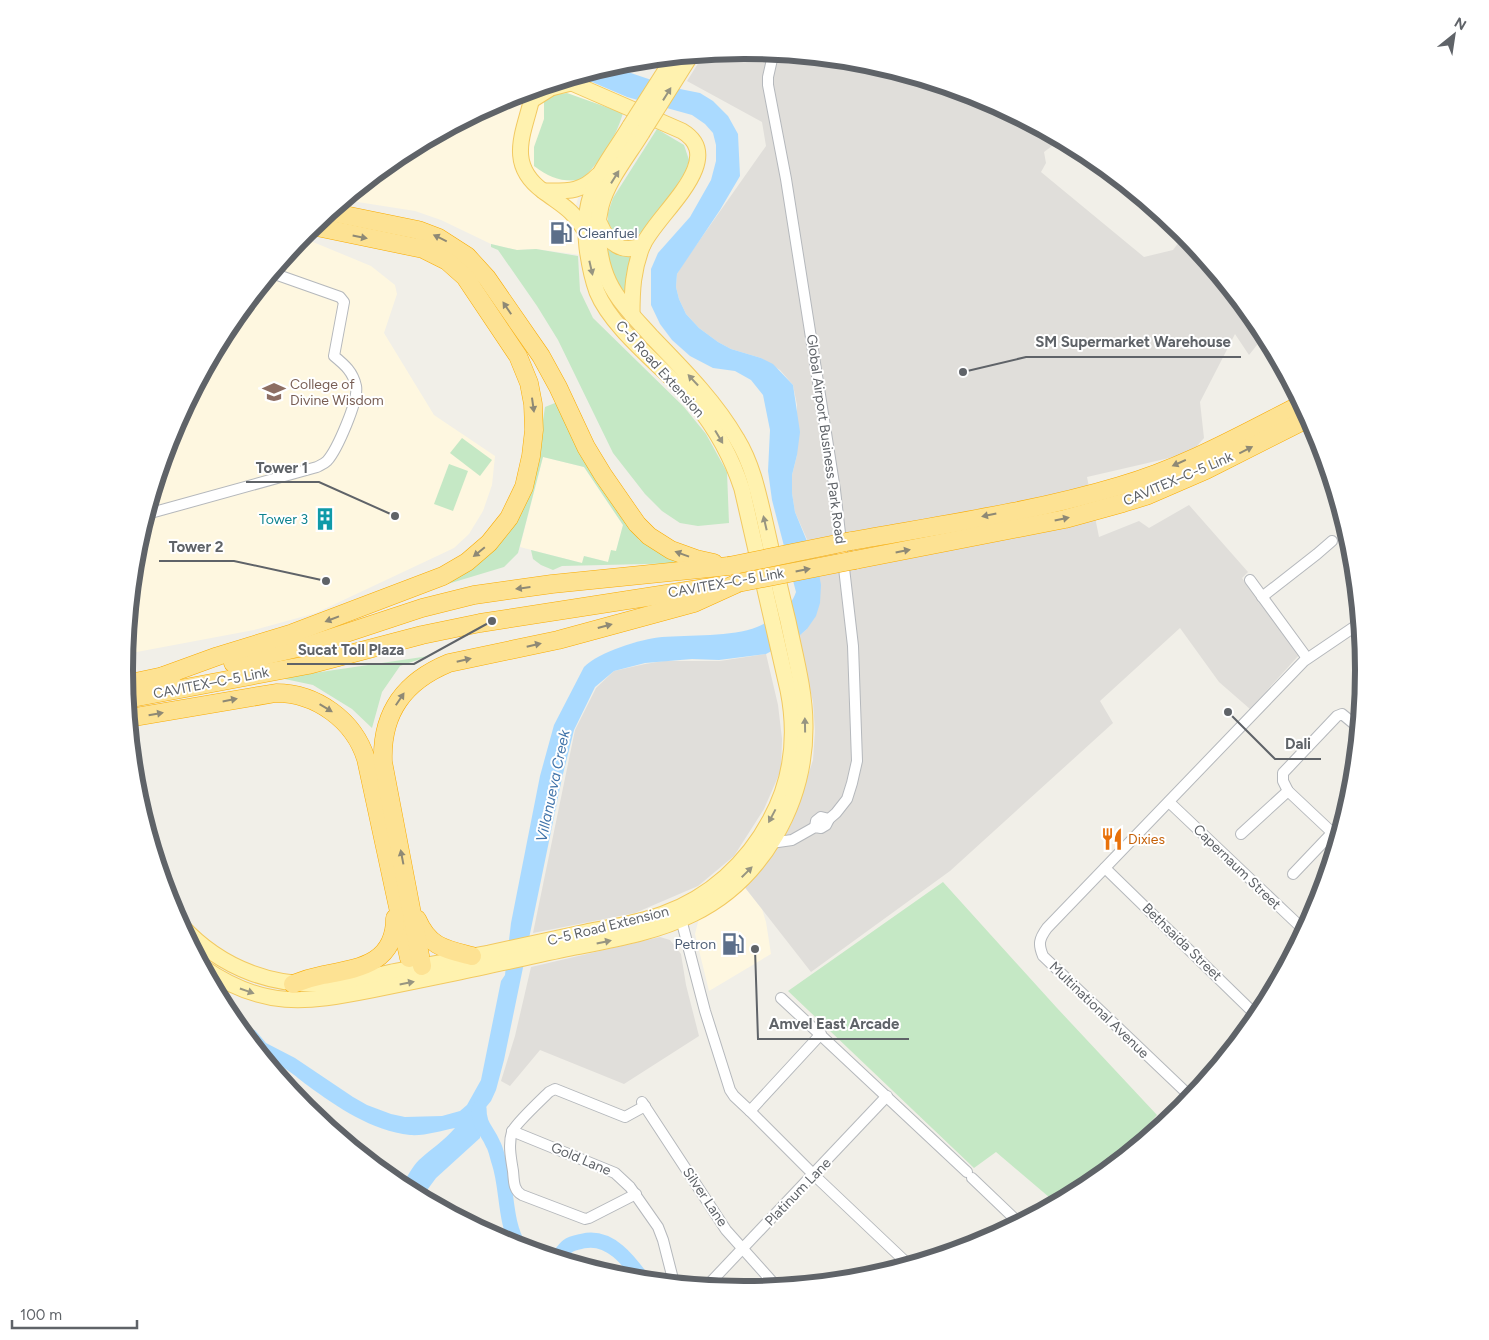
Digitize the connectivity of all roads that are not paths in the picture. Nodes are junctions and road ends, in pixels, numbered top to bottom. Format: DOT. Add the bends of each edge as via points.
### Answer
graph roads {
  1 [pos="773,60"];
  2 [pos="686,62"];
  3 [pos="671,63"];
  4 [pos="574,84"];
  5 [pos="532,97"];
  6 [pos="636,130"];
  7 [pos="602,170"];
  8 [pos="543,191"];
  9 [pos="337,214"];
  10 [pos="599,223"];
  11 [pos="322,228"];
  12 [pos="585,231"];
  13 [pos="642,245"];
  14 [pos="278,275"];
  15 [pos="632,315"];
  16 [pos="1296,407"];
  17 [pos="1302,421"];
  18 [pos="154,512"];
  19 [pos="1332,541"];
  20 [pos="729,566"];
  21 [pos="1250,580"];
  22 [pos="738,583"];
  23 [pos="1262,597"];
  24 [pos="1354,627"];
  25 [pos="1307,658"];
  26 [pos="163,676"];
  27 [pos="134,682"];
  28 [pos="134,698"];
  29 [pos="136,717"];
  30 [pos="1353,722"];
  31 [pos="1288,791"];
  32 [pos="1170,802"];
  33 [pos="1241,834"];
  34 [pos="1333,834"];
  35 [pos="1331,839"];
  36 [pos="771,843"];
  37 [pos="1105,868"];
  38 [pos="1293,874"];
  39 [pos="395,895"];
  40 [pos="411,904"];
  41 [pos="681,919"];
  42 [pos="1299,926"];
  43 [pos="196,940"];
  44 [pos="539,949"];
  45 [pos="472,956"];
  46 [pos="501,957"];
  47 [pos="416,967"];
  48 [pos="214,974"];
  49 [pos="293,984"];
  50 [pos="781,998"];
  51 [pos="1252,1011"];
  52 [pos="821,1034"];
  53 [pos="1186,1092"];
  54 [pos="887,1096"];
  55 [pos="750,1111"];
  56 [pos="512,1131"];
  57 [pos="814,1175"];
  58 [pos="636,1194"];
  59 [pos="1014,1218"];
  60 [pos="743,1250"];
  61 [pos="904,1260"];
  62 [pos="672,1277"];
  63 [pos="713,1280"];
  64 [pos="771,1280"];
  1 -- 36 [label="street, Global Airport Business Park Road" via="768,85 835,490 853,646 857,760 847,799 836,813 829,819 821,817 815,827 792,840"];
  6 -- 2 [label="main road, C-5 Road Extension, one-way, bridge"];
  3 -- 6 [label="main road, C-5 Road Extension, bridge"];
  4 -- 13 [label="main road" via="678,129 691,137 696,146 695,171"];
  5 -- 8 [label="main road" via="520,161 526,176"];
  6 -- 7 [label="main road, C-5 Road Extension"];
  10 -- 6 [label="main road, C-5 Road Extension, one-way" via="602,201"];
  7 -- 8 [label="main road" via="583,187"];
  7 -- 12 [label="main road, C-5 Road Extension" via="591,193"];
  8 -- 12 [label="main road" via="570,211"];
  20 -- 9 [label="highway, one-way" via="671,550 637,524 586,447 541,356 487,278 467,256 439,238 418,230"];
  10 -- 13 [label="main road" via="604,234 616,245 633,249"];
  10 -- 15 [label="main road, C-5 Road Extension" via="603,264 609,283"];
  11 -- 26 [label="highway, one-way" via="423,249 447,261 465,277 515,350 529,383 534,430 524,486 509,518 489,544 443,576 293,634"];
  12 -- 44 [label="main road, C-5 Road Extension, one-way" via="592,274 609,312 695,403 735,467 791,707 792,757 780,800 758,841 737,866 707,892 678,908 644,920"];
  13 -- 15 [label="main road" via="632,283"];
  14 -- 18 [label="street" via="340,297 344,302 334,356 353,376 356,399 328,460 317,467"];
  36 -- 15 [label="main road, C-5 Road Extension, one-way" via="798,785 805,740 803,703 792,641 757,490 740,442 725,419 706,394"];
  16 -- 20 [label="highway, CAVITEX–C-5 Link, one-way, bridge" via="1192,458 1120,486 982,517"];
  22 -- 17 [label="highway, CAVITEX–C-5 Link, one-way, bridge" via="1056,521 1123,503 1206,470"];
  19 -- 23 [label="street"];
  20 -- 26 [label="highway, CAVITEX–C-5 Link, one-way" via="474,595 422,608 300,648"];
  21 -- 23 [label="street"];
  22 -- 28 [label="highway, CAVITEX–C-5 Link" via="480,623 308,665"];
  40 -- 22 [label="highway, one-way" via="383,752 390,717 406,690 427,673 449,663 558,640 694,604"];
  23 -- 25 [label="street"];
  24 -- 25 [label="street, Multinational Avenue"];
  25 -- 32 [label="street, Multinational Avenue"];
  26 -- 27 [label="highway, CAVITEX–C-5 Link"];
  29 -- 39 [label="highway, one-way" via="276,693 304,697 325,707 346,724 364,752"];
  30 -- 31 [label="street" via="1345,715 1337,716 1283,773 1282,781"];
  31 -- 33 [label="street"];
  31 -- 34 [label="street"];
  32 -- 37 [label="street, Multinational Avenue"];
  32 -- 42 [label="street, Capernaum Street"];
  35 -- 38 [label="street"];
  41 -- 36 [label="main road, C-5 Road Extension, one-way" via="708,906 727,891"];
  37 -- 51 [label="street, Bethsaida Street"];
  37 -- 53 [label="street, Multinational Avenue" via="1047,928 1038,946 1043,956"];
  39 -- 47 [label="highway"];
  39 -- 49 [label="highway" via="395,932 391,944 382,954 359,967"];
  40 -- 45 [label="highway" via="419,924 433,942 445,949"];
  40 -- 47 [label="highway"];
  44 -- 41 [label="main road, C-5 Road Extension, one-way" via="637,935"];
  41 -- 55 [label="street" via="730,1090"];
  43 -- 49 [label="main road, C-5 Road Extension" via="236,967"];
  44 -- 46 [label="main road, C-5 Road Extension"];
  45 -- 46 [label="main road, C-5 Road Extension"];
  45 -- 47 [label="main road, C-5 Road Extension"];
  48 -- 46 [label="main road, C-5 Road Extension, one-way" via="253,993 278,999 304,1000 348,994"];
  47 -- 49 [label="main road, C-5 Road Extension" via="335,983"];
  50 -- 52 [label="street"];
  52 -- 54 [label="street"];
  52 -- 55 [label="street"];
  54 -- 57 [label="street, Platinum Lane"];
  54 -- 59 [label="street"];
  55 -- 57 [label="street"];
  56 -- 58 [label="street, Gold Lane" via="615,1173"];
  56 -- 58 [label="street" via="510,1152 514,1187 522,1195 585,1219"];
  56 -- 60 [label="street, Silver Lane" via="555,1089 621,1116 629,1116 643,1104 726,1230"];
  57 -- 60 [label="street, Platinum Lane"];
  57 -- 61 [label="street"];
  58 -- 62 [label="street, Gold Lane" via="658,1227"];
  60 -- 63 [label="street, Platinum Lane"];
  60 -- 64 [label="street, Silver Lane"];
}
